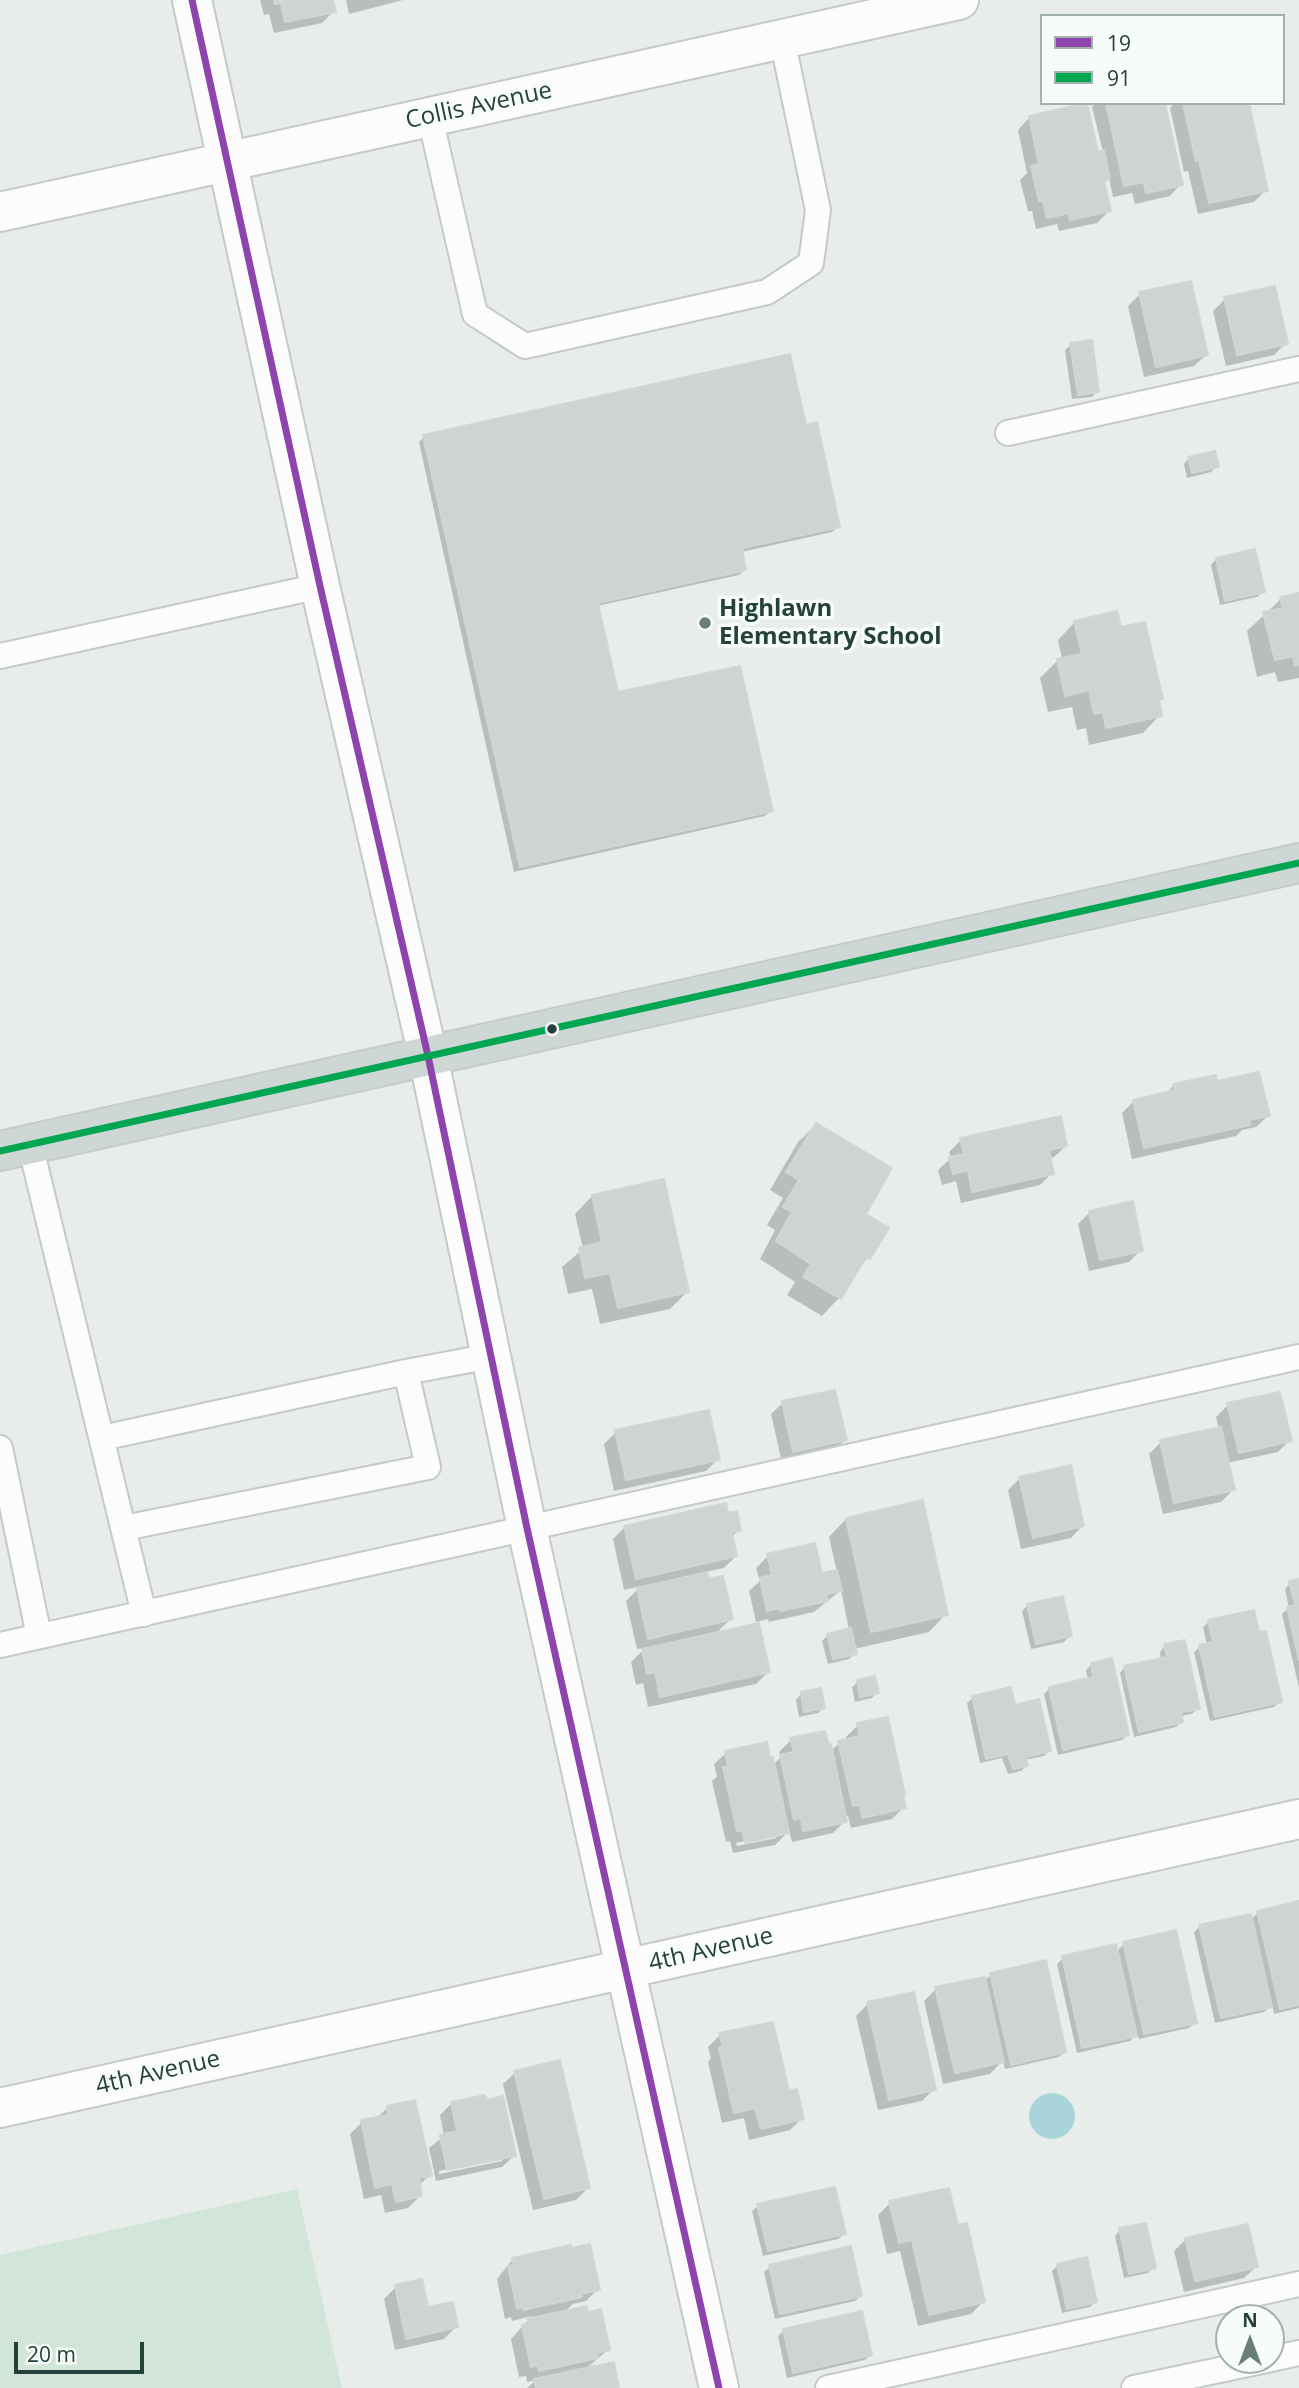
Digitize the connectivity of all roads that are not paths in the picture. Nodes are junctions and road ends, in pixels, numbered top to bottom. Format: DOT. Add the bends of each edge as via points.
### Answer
graph roads {
  1 [pos="192,0"];
  2 [pos="959,0"];
  3 [pos="782,39"];
  4 [pos="430,117"];
  5 [pos="228,161"];
  6 [pos="0,212"];
  7 [pos="1299,369"];
  8 [pos="1008,433"];
  9 [pos="320,586"];
  10 [pos="0,656"];
  11 [pos="1299,863"];
  12 [pos="428,1056"];
  13 [pos="15,1147"];
  14 [pos="491,1356"];
  15 [pos="1299,1357"];
  16 [pos="406,1372"];
  17 [pos="102,1438"];
  18 [pos="0,1448"];
  19 [pos="124,1528"];
  20 [pos="527,1528"];
  21 [pos="144,1614"];
  22 [pos="39,1636"];
  23 [pos="0,1645"];
  24 [pos="1299,1819"];
  25 [pos="626,1969"];
  26 [pos="0,2108"];
  27 [pos="1299,2284"];
  28 [pos="1215,2371"];
  29 [pos="719,2388"];
  30 [pos="828,2388"];
  31 [pos="1134,2388"];
  1 -- 5 [label="street"];
  2 -- 3 [label="street, Collis Avenue"];
  3 -- 4 [label="street, Collis Avenue"];
  3 -- 4 [label="lane" via="818,210 811,263 767,292 525,346 475,314"];
  4 -- 5 [label="street, Collis Avenue"];
  5 -- 6 [label="street, Collis Avenue"];
  5 -- 9 [label="street"];
  7 -- 8 [label="lane"];
  9 -- 10 [label="lane"];
  9 -- 12 [label="street"];
  11 -- 12 [label="main road"];
  12 -- 13 [label="main road"];
  12 -- 14 [label="street"];
  13 -- 17 [label="lane"];
  14 -- 16 [label="lane"];
  14 -- 20 [label="street"];
  15 -- 20 [label="lane"];
  16 -- 17 [label="lane"];
  16 -- 19 [label="lane" via="428,1467"];
  17 -- 19 [label="lane"];
  18 -- 22 [label="lane"];
  19 -- 21 [label="lane"];
  20 -- 21 [label="lane"];
  20 -- 25 [label="street"];
  21 -- 22 [label="lane"];
  22 -- 23 [label="lane"];
  24 -- 25 [label="street, 4th Avenue"];
  25 -- 26 [label="street, 4th Avenue"];
  25 -- 29 [label="street"];
  27 -- 30 [label="lane"];
  28 -- 31 [label="lane"];
}
